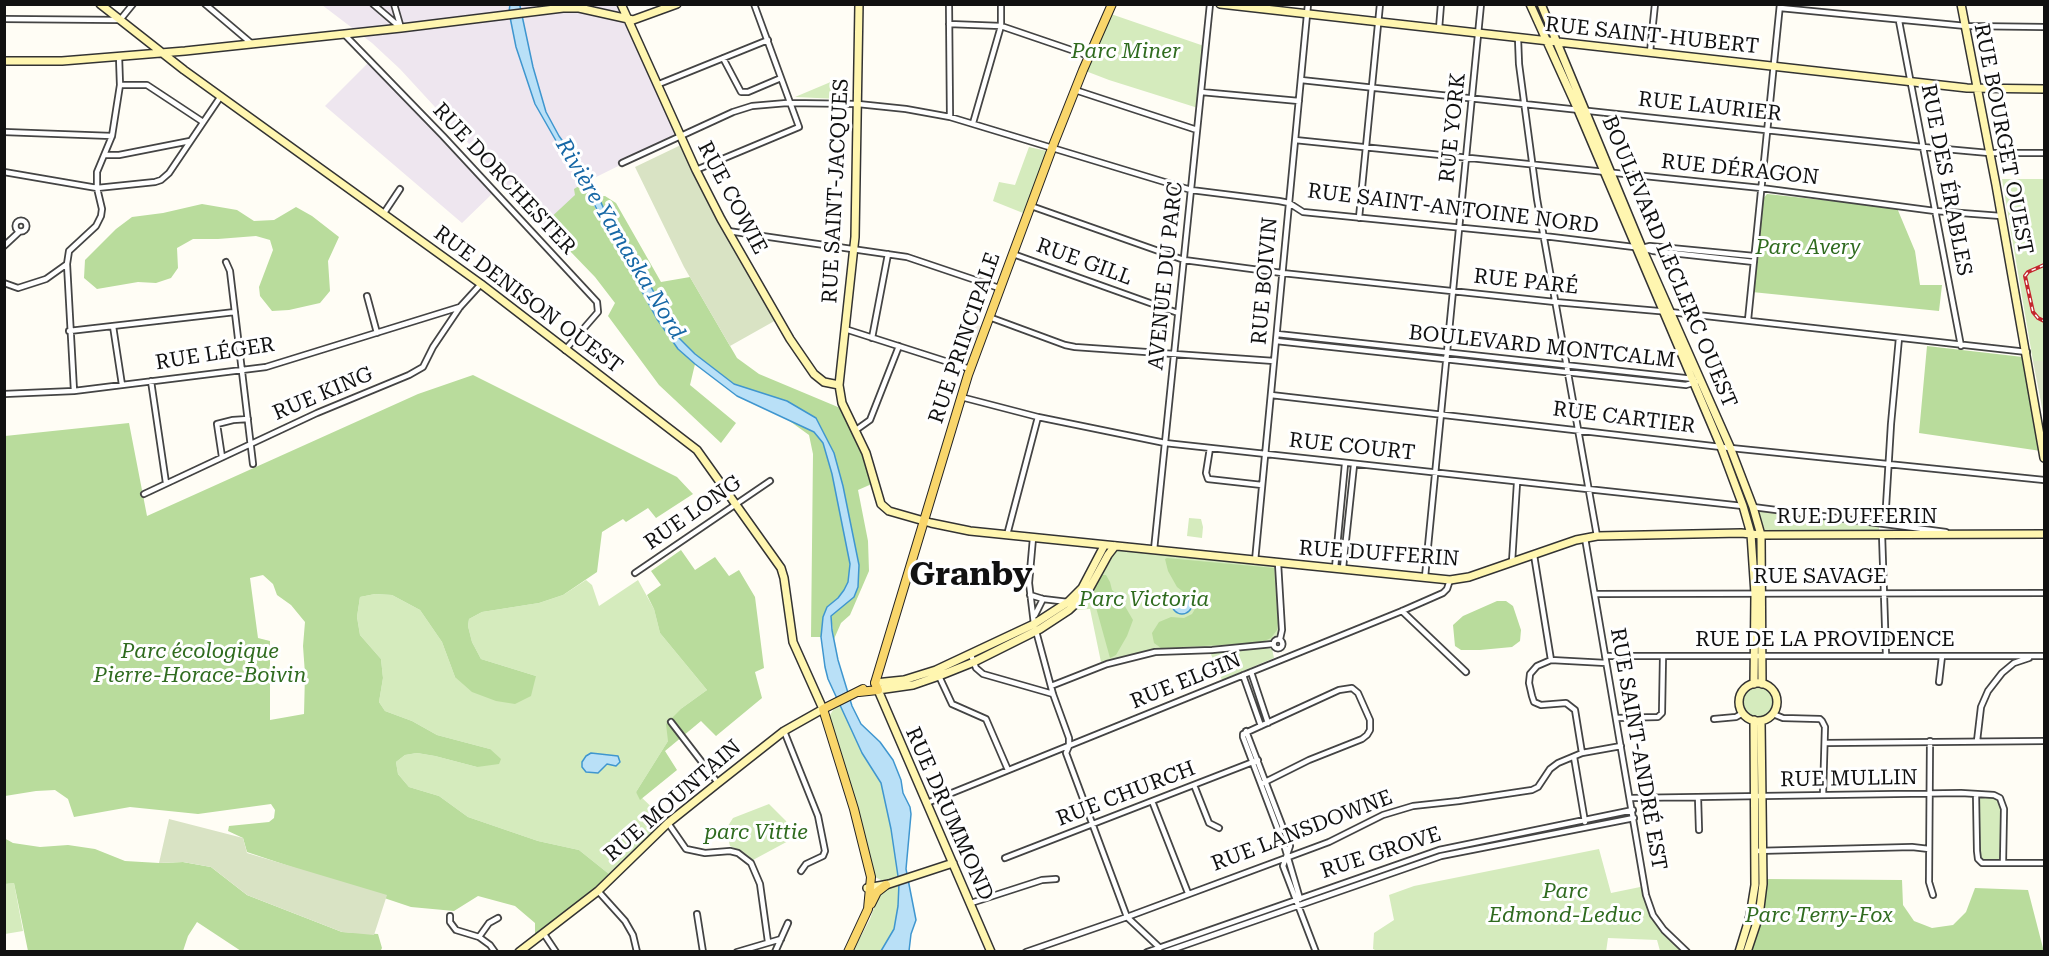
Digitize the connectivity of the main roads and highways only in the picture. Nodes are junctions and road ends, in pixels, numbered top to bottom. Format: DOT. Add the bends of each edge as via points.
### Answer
graph roads {
  1 [pos="1112,4"];
  2 [pos="876,687"];
  3 [pos="865,856"];
  4 [pos="871,877"];
  5 [pos="869,889"];
  6 [pos="868,909"];
  7 [pos="858,930"];
  8 [pos="848,951"];
  1 -- 2 [label="main road, RUE PRINCIPALE" via="1075,90 970,369"];
  2 -- 3 [label="main road, RUE MOUNTAIN" via="827,708"];
  3 -- 4 [label="main road"];
  3 -- 5 [label="main road"];
  4 -- 5 [label="main road"];
  4 -- 6 [label="main road" via="888,884 877,892"];
  5 -- 6 [label="main road"];
  5 -- 7 [label="main road"];
  6 -- 7 [label="main road"];
  7 -- 8 [label="main road"];
}
